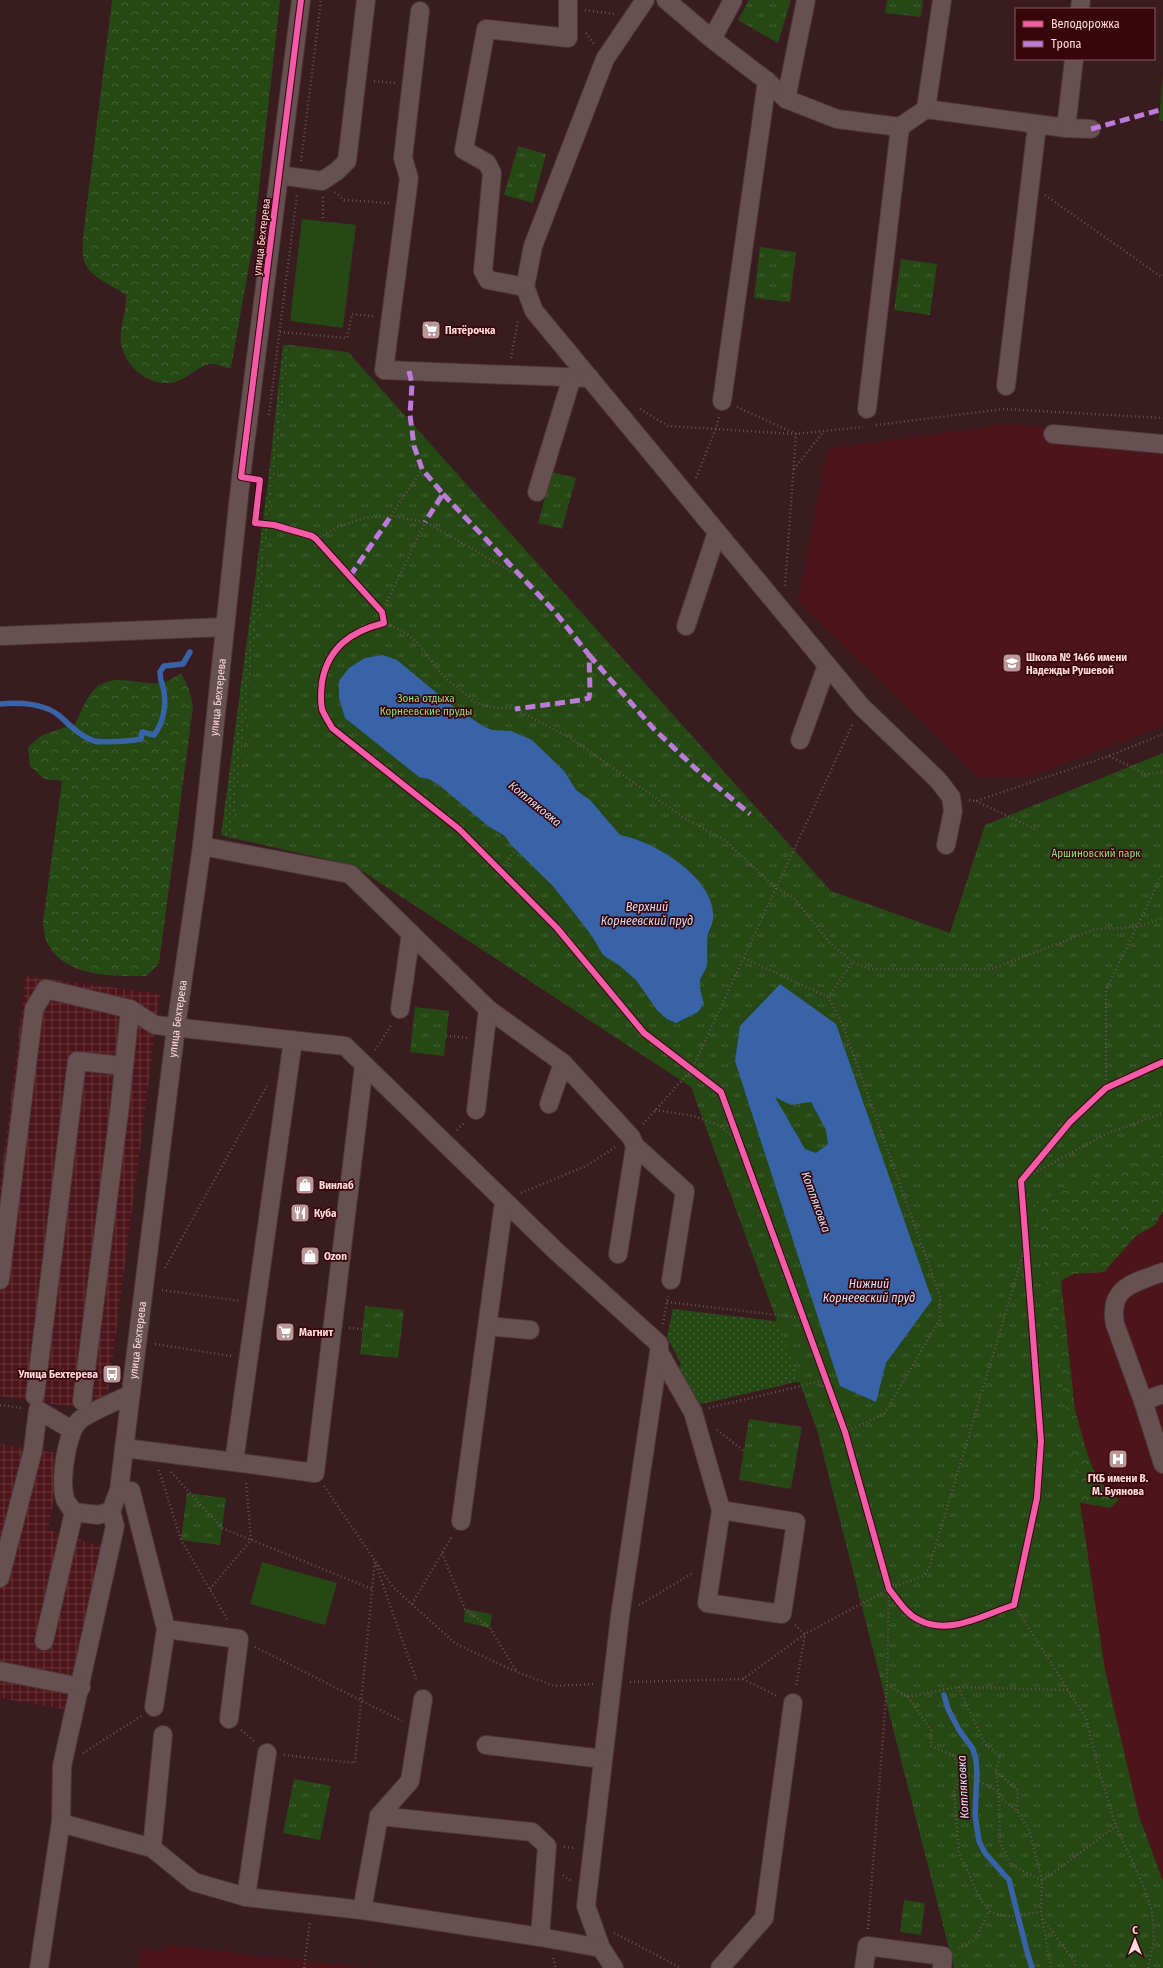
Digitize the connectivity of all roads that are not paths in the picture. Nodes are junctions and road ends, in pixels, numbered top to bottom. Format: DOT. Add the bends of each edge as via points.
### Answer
graph roads {
  1 [pos="301,0"];
  2 [pos="366,0"];
  3 [pos="645,0"];
  4 [pos="666,0"];
  5 [pos="733,0"];
  6 [pos="806,0"];
  7 [pos="942,0"];
  8 [pos="568,4"];
  9 [pos="420,11"];
  10 [pos="712,39"];
  11 [pos="1074,60"];
  12 [pos="767,81"];
  13 [pos="786,99"];
  14 [pos="926,109"];
  15 [pos="1037,124"];
  16 [pos="900,127"];
  17 [pos="1066,128"];
  18 [pos="1091,129"];
  19 [pos="280,175"];
  20 [pos="525,287"];
  21 [pos="581,378"];
  22 [pos="1006,386"];
  23 [pos="722,401"];
  24 [pos="867,409"];
  25 [pos="1053,434"];
  26 [pos="1163,444"];
  27 [pos="538,492"];
  28 [pos="717,532"];
  29 [pos="686,626"];
  30 [pos="225,627"];
  31 [pos="0,636"];
  32 [pos="827,665"];
  33 [pos="800,740"];
  34 [pos="946,845"];
  35 [pos="202,846"];
  36 [pos="411,933"];
  37 [pos="488,1008"];
  38 [pos="130,1009"];
  39 [pos="400,1009"];
  40 [pos="176,1027"];
  41 [pos="293,1040"];
  42 [pos="563,1063"];
  43 [pos="364,1065"];
  44 [pos="124,1066"];
  45 [pos="549,1104"];
  46 [pos="476,1110"];
  47 [pos="633,1142"];
  48 [pos="504,1200"];
  49 [pos="618,1254"];
  50 [pos="1163,1272"];
  51 [pos="0,1280"];
  52 [pos="671,1280"];
  53 [pos="487,1326"];
  54 [pos="530,1330"];
  55 [pos="659,1348"];
  56 [pos="131,1394"];
  57 [pos="1163,1394"];
  58 [pos="34,1396"];
  59 [pos="82,1401"];
  60 [pos="1143,1401"];
  61 [pos="72,1430"];
  62 [pos="124,1448"];
  63 [pos="239,1463"];
  64 [pos="1163,1464"];
  65 [pos="119,1490"];
  66 [pos="721,1510"];
  67 [pos="110,1511"];
  68 [pos="74,1512"];
  69 [pos="461,1521"];
  70 [pos="0,1578"];
  71 [pos="166,1629"];
  72 [pos="44,1641"];
  73 [pos="0,1671"];
  74 [pos="81,1688"];
  75 [pos="423,1699"];
  76 [pos="793,1703"];
  77 [pos="154,1707"];
  78 [pos="229,1719"];
  79 [pos="163,1735"];
  80 [pos="486,1746"];
  81 [pos="267,1753"];
  82 [pos="603,1759"];
  83 [pos="379,1816"];
  84 [pos="61,1822"];
  85 [pos="152,1848"];
  86 [pos="246,1897"];
  87 [pos="362,1910"];
  88 [pos="540,1937"];
  89 [pos="601,1948"];
  90 [pos="943,1962"];
  91 [pos="39,1968"];
  92 [pos="614,1968"];
  93 [pos="720,1968"];
  94 [pos="864,1968"];
  1 -- 19 [label="street, улица Бехтерева"];
  2 -- 19 [label="street" via="347,161 322,181"];
  3 -- 20 [label="street" via="605,59 533,246"];
  4 -- 10 [label="street"];
  5 -- 10 [label="street"];
  6 -- 13 [label="street"];
  7 -- 14 [label="street"];
  8 -- 20 [label="street" via="568,38 486,29 464,150 487,163 492,173 483,271 488,280"];
  9 -- 21 [label="street" via="403,158 409,178 384,370"];
  10 -- 12 [label="street"];
  11 -- 17 [label="street"];
  12 -- 13 [label="street"];
  12 -- 23 [label="street"];
  13 -- 16 [label="street" via="837,119"];
  14 -- 15 [label="street"];
  14 -- 16 [label="street"];
  15 -- 17 [label="street"];
  15 -- 22 [label="street"];
  16 -- 24 [label="street"];
  17 -- 18 [label="street"];
  19 -- 30 [label="street, улица Бехтерева" via="242,469"];
  20 -- 21 [label="street" via="534,311"];
  21 -- 27 [label="street"];
  21 -- 28 [label="street"];
  25 -- 26 [label="street"];
  28 -- 29 [label="street"];
  28 -- 32 [label="street"];
  30 -- 31 [label="street"];
  30 -- 35 [label="street, улица Бехтерева"];
  32 -- 33 [label="street"];
  32 -- 34 [label="street" via="861,706 938,780 951,797 953,812"];
  35 -- 36 [label="street" via="350,874"];
  35 -- 40 [label="street, улица Бехтерева"];
  36 -- 37 [label="street"];
  36 -- 39 [label="street"];
  37 -- 42 [label="street"];
  37 -- 46 [label="street"];
  38 -- 40 [label="street" via="155,1025"];
  38 -- 44 [label="street"];
  38 -- 51 [label="street" via="46,989 34,1008"];
  40 -- 41 [label="street"];
  40 -- 56 [label="street, улица Бехтерева"];
  41 -- 43 [label="street" via="345,1046"];
  41 -- 63 [label="street" via="257,1304"];
  42 -- 45 [label="street"];
  42 -- 47 [label="street"];
  43 -- 48 [label="street"];
  43 -- 63 [label="street" via="315,1473"];
  44 -- 58 [label="street" via="77,1061"];
  44 -- 59 [label="street"];
  47 -- 49 [label="street"];
  47 -- 52 [label="street" via="685,1191"];
  48 -- 53 [label="street"];
  48 -- 55 [label="street"];
  50 -- 60 [label="street" via="1123,1289 1115,1300 1112,1312"];
  53 -- 54 [label="street"];
  53 -- 69 [label="street"];
  55 -- 66 [label="street" via="693,1412"];
  55 -- 82 [label="street" via="620,1616"];
  56 -- 61 [label="street" via="81,1420"];
  56 -- 62 [label="street, улица Бехтерева"];
  57 -- 60 [label="street"];
  60 -- 64 [label="street"];
  61 -- 68 [label="street" via="63,1486 66,1500"];
  61 -- 70 [label="street" via="38,1410 33,1450"];
  62 -- 63 [label="street"];
  62 -- 65 [label="street, улица Бехтерева"];
  65 -- 67 [label="street, улица Бехтерева"];
  65 -- 71 [label="street" via="131,1491"];
  66 -- 66 [label="street" via="796,1522 782,1614 707,1603"];
  67 -- 68 [label="street" via="98,1515"];
  67 -- 74 [label="street" via="115,1526"];
  68 -- 72 [label="street"];
  71 -- 77 [label="street"];
  71 -- 78 [label="street" via="239,1639"];
  73 -- 74 [label="street"];
  74 -- 84 [label="street" via="62,1766"];
  75 -- 83 [label="street" via="410,1781"];
  76 -- 93 [label="street" via="764,1918"];
  79 -- 85 [label="street"];
  80 -- 82 [label="street"];
  81 -- 86 [label="street"];
  82 -- 89 [label="street" via="586,1906"];
  83 -- 87 [label="street"];
  83 -- 88 [label="street" via="532,1832 547,1855"];
  84 -- 85 [label="street"];
  84 -- 91 [label="street"];
  85 -- 86 [label="street" via="194,1882"];
  86 -- 87 [label="street"];
  87 -- 88 [label="street"];
  88 -- 89 [label="street"];
  89 -- 92 [label="street"];
  90 -- 94 [label="street" via="867,1946"];
}
